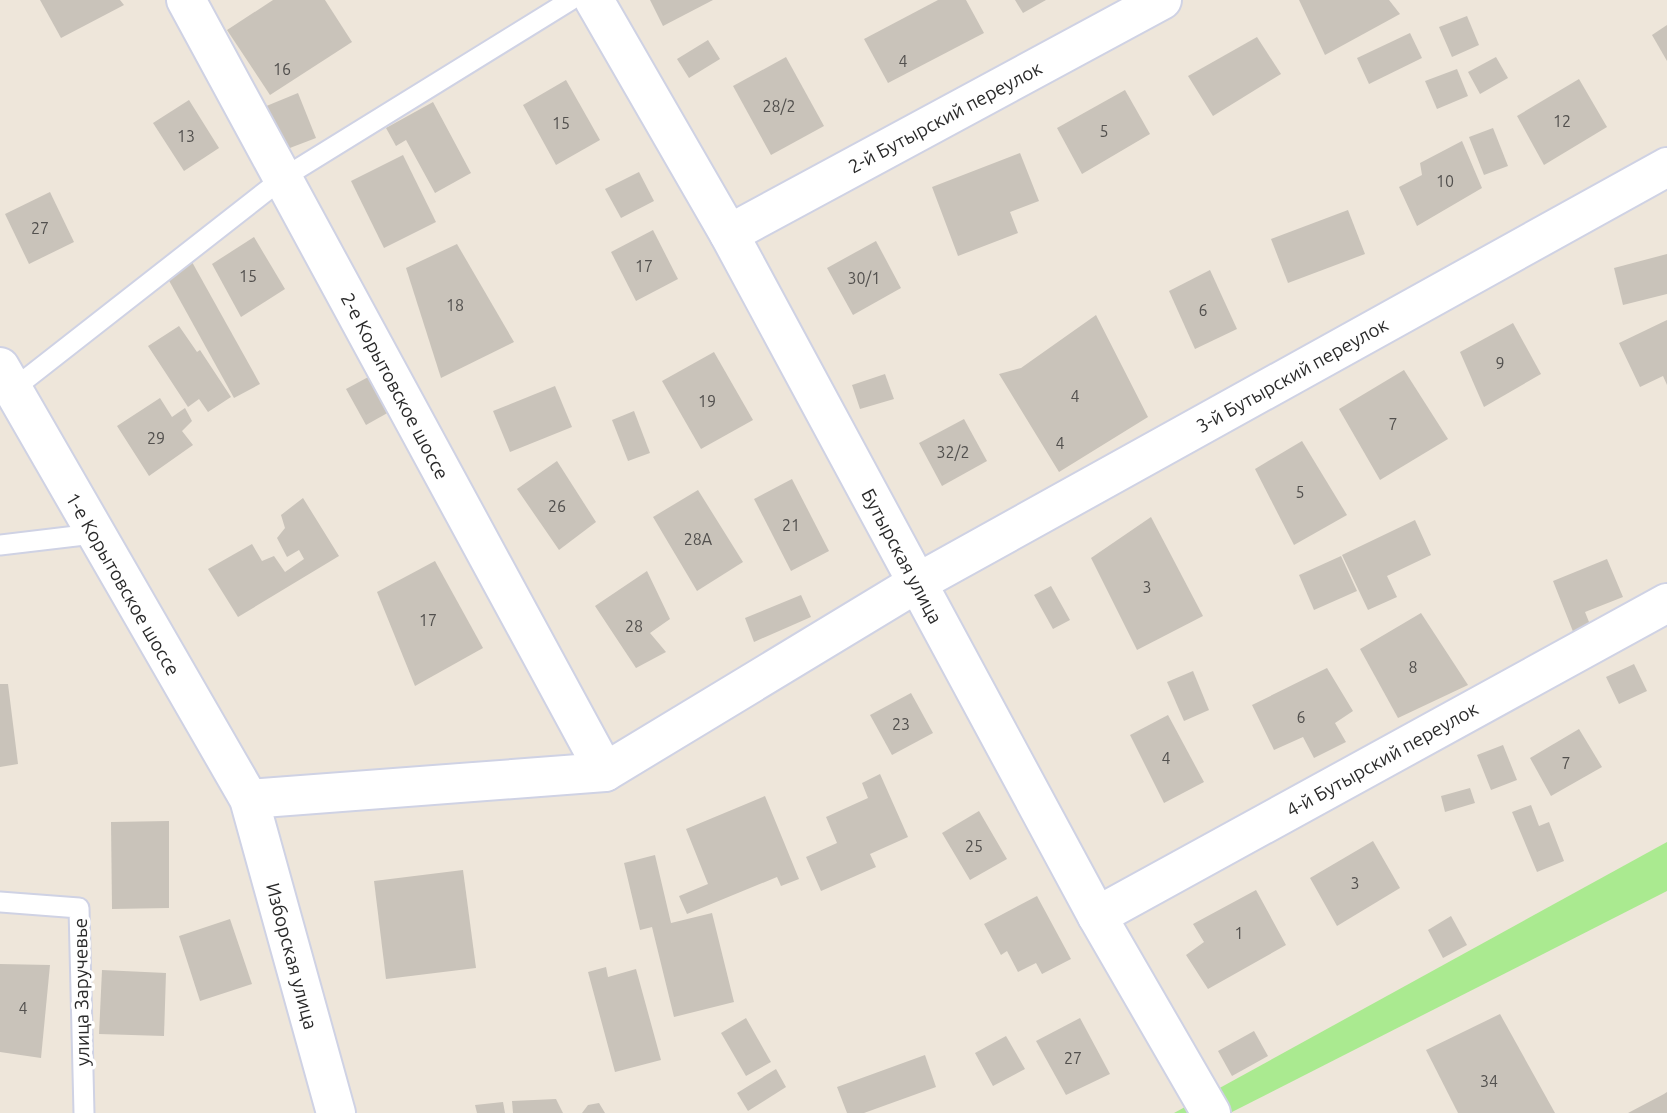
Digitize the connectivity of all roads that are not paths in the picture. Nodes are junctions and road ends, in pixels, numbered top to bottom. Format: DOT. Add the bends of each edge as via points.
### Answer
graph roads {
  1 [pos="186,0"];
  2 [pos="571,0"];
  3 [pos="594,0"];
  4 [pos="1162,0"];
  5 [pos="1667,167"];
  6 [pos="283,178"];
  7 [pos="729,234"];
  8 [pos="6,378"];
  9 [pos="93,534"];
  10 [pos="0,545"];
  11 [pos="917,583"];
  12 [pos="1667,603"];
  13 [pos="605,772"];
  14 [pos="249,799"];
  15 [pos="0,902"];
  16 [pos="1097,916"];
  17 [pos="83,1113"];
  18 [pos="336,1113"];
  19 [pos="1210,1113"];
  1 -- 6 [label="street, 2-е Корытовское шоссе"];
  2 -- 6 [label="lane"];
  3 -- 7 [label="street, Бутырская улица"];
  4 -- 7 [label="street, 2-й Бутырский переулок"];
  5 -- 11 [label="street, 3-й Бутырский переулок"];
  6 -- 8 [label="lane"];
  6 -- 13 [label="street, 2-е Корытовское шоссе"];
  7 -- 11 [label="street, Бутырская улица"];
  8 -- 9 [label="street, 1-е Корытовское шоссе"];
  9 -- 10 [label="lane"];
  9 -- 14 [label="street, 1-е Корытовское шоссе"];
  11 -- 13 [label="street, 3-й Бутырский переулок"];
  11 -- 16 [label="street, Бутырская улица"];
  12 -- 16 [label="street, 4-й Бутырский переулок"];
  13 -- 14 [label="street"];
  14 -- 18 [label="street, Изборская улица"];
  15 -- 17 [label="lane, улица Заручевье" via="79,908"];
  16 -- 19 [label="street, Бутырская улица"];
}
